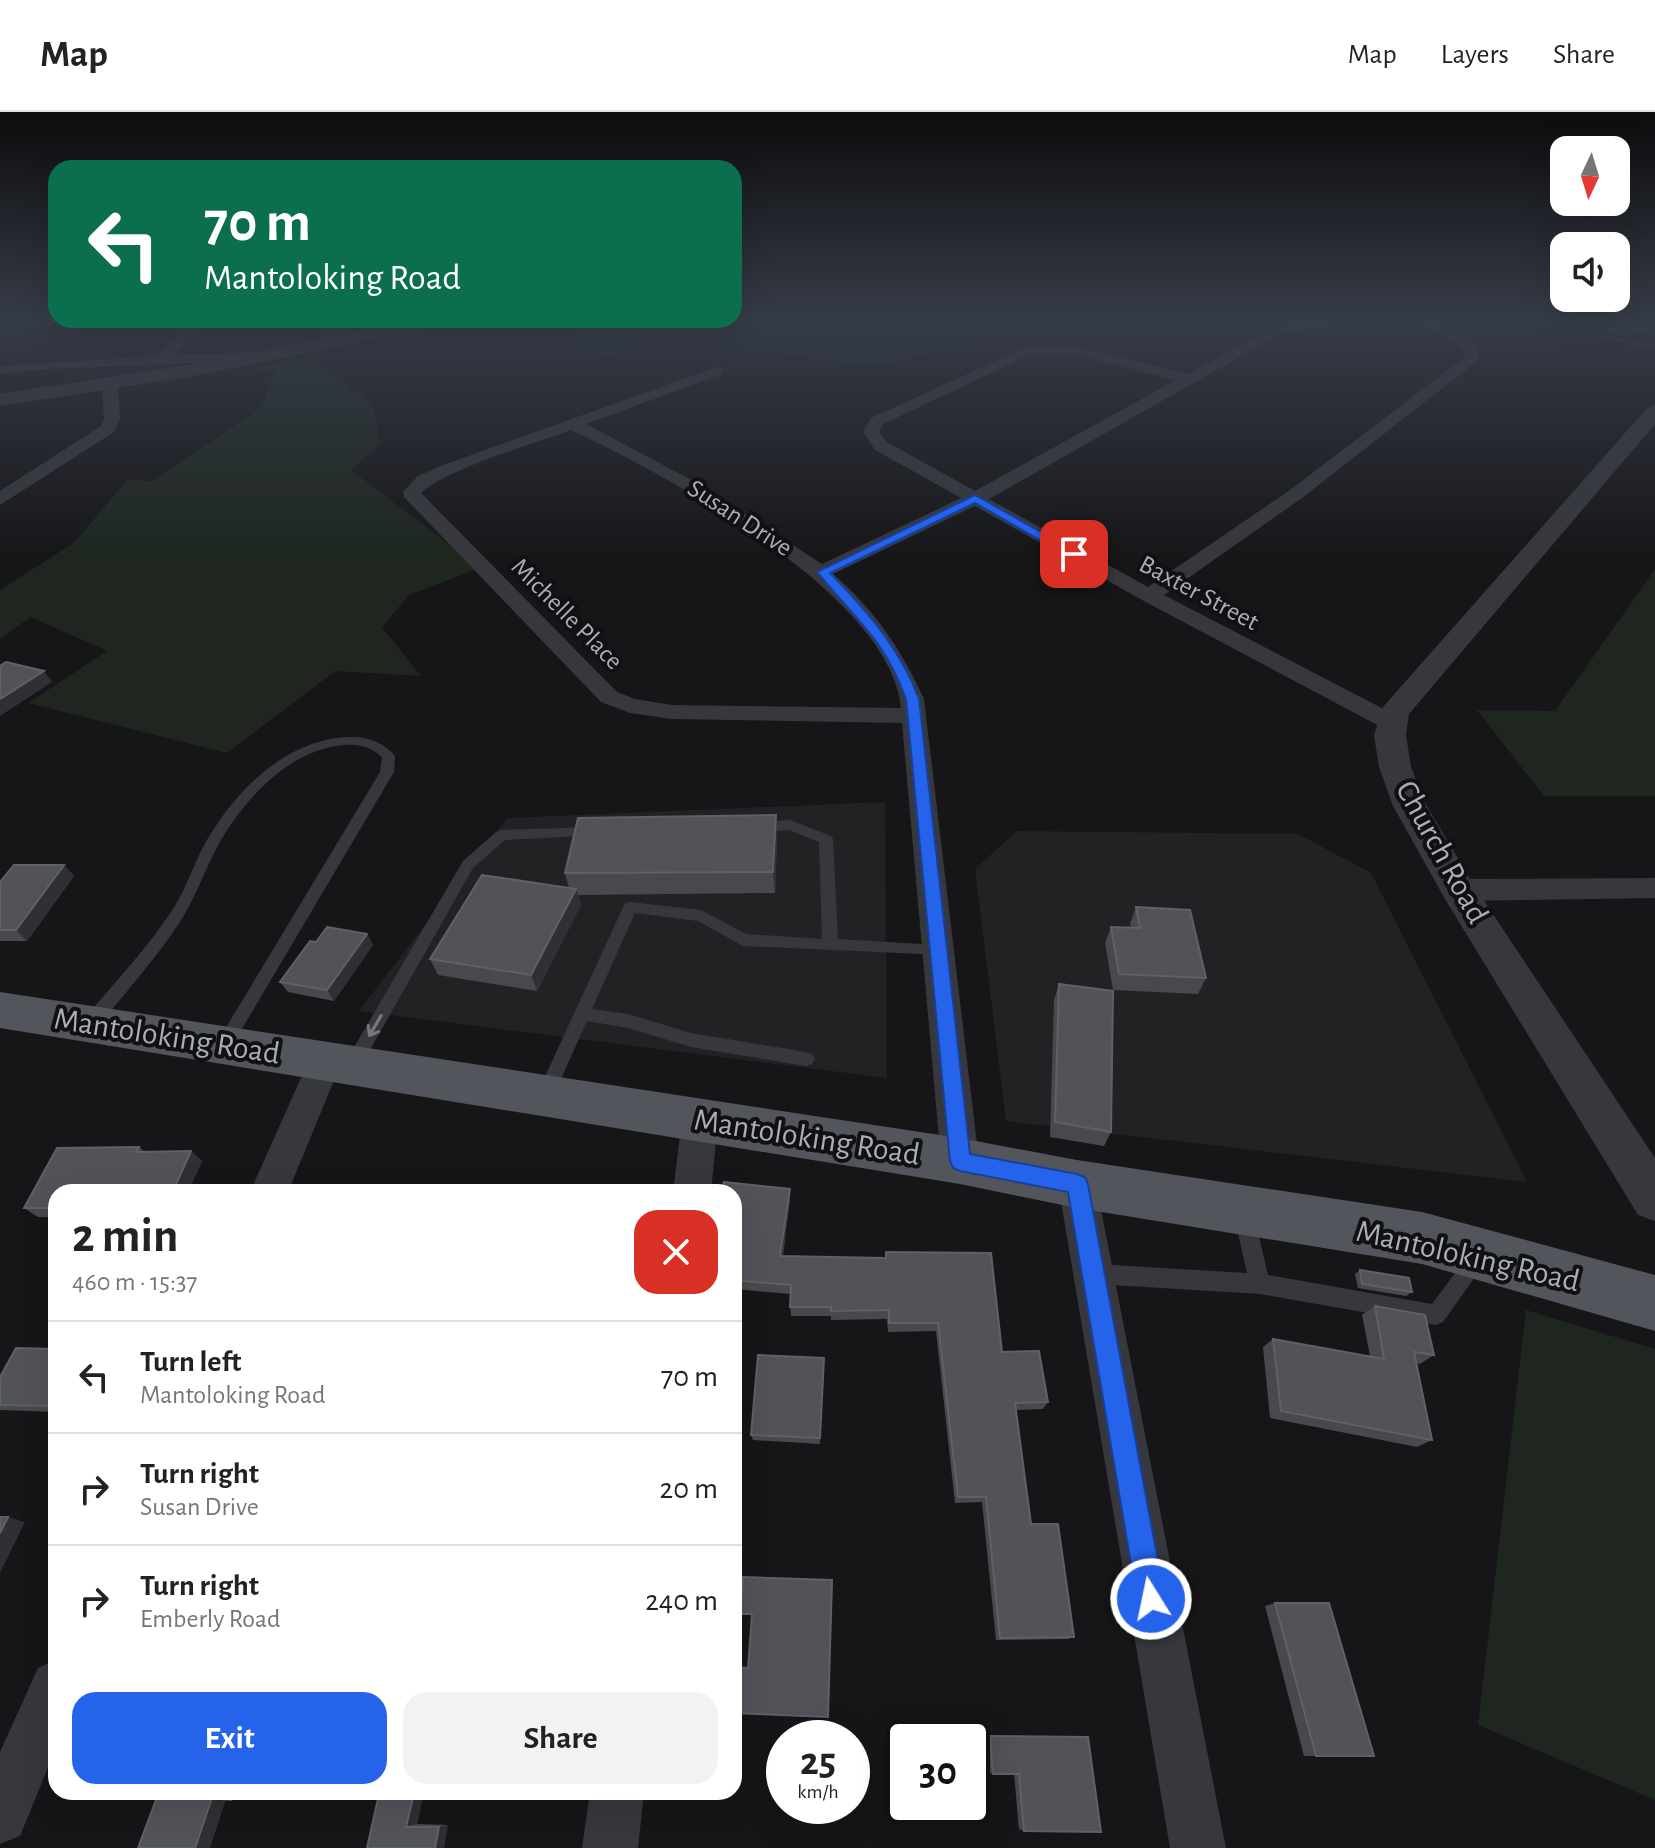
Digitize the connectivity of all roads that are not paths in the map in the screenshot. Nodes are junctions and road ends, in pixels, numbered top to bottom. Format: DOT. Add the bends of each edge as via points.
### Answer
graph roads {
  1 [pos="111,400"];
  2 [pos="638,400"];
  3 [pos="922,400"];
  4 [pos="1152,400"];
  5 [pos="1418,400"];
  6 [pos="1655,411"];
  7 [pos="572,424"];
  8 [pos="0,499"];
  9 [pos="975,499"];
  10 [pos="822,572"];
  11 [pos="1149,596"];
  12 [pos="914,716"];
  13 [pos="1392,723"];
  14 [pos="744,827"];
  15 [pos="607,832"];
  16 [pos="1655,888"];
  17 [pos="1458,890"];
  18 [pos="830,945"];
  19 [pos="938,951"];
  20 [pos="3,1014"];
  21 [pos="582,1014"];
  22 [pos="90,1024"];
  23 [pos="223,1045"];
  24 [pos="806,1059"];
  25 [pos="339,1064"];
  26 [pos="544,1096"];
  27 [pos="700,1120"];
  28 [pos="960,1161"];
  29 [pos="273,1184"];
  30 [pos="693,1184"];
  31 [pos="1077,1184"];
  32 [pos="1655,1199"];
  33 [pos="1243,1210"];
  34 [pos="1481,1255"];
  35 [pos="1093,1274"];
  36 [pos="1260,1284"];
  37 [pos="1655,1303"];
  38 [pos="48,1705"];
  39 [pos="616,1800"];
  40 [pos="0,1816"];
  41 [pos="610,1848"];
  42 [pos="1198,1848"];
  1 -- 8 [label="street" via="108,429"];
  2 -- 7 [label="street"];
  3 -- 9 [label="street, Baxter Street" via="871,427 881,446"];
  4 -- 9 [label="street"];
  5 -- 11 [label="street" via="1296,494"];
  6 -- 13 [label="street" via="1394,713"];
  7 -- 10 [label="street, Susan Drive" via="681,480"];
  7 -- 12 [label="street, Michelle Place" via="452,468 424,480 412,492 609,697 672,712"];
  9 -- 10 [label="street"];
  9 -- 11 [label="street, Baxter Street"];
  10 -- 12 [label="street, Susan Drive" via="867,618 901,668"];
  11 -- 13 [label="street, Baxter Street"];
  12 -- 19 [label="street, Susan Drive"];
  13 -- 17 [label="street, Church Road" via="1395,767 1410,806"];
  14 -- 18 [label="lane" via="790,825 826,839"];
  15 -- 25 [label="lane, one-way" via="501,835 468,865 397,987"];
  16 -- 17 [label="street"];
  17 -- 32 [label="street, Church Road"];
  18 -- 19 [label="lane"];
  18 -- 21 [label="lane" via="743,940 701,916 630,907"];
  19 -- 28 [label="street, Susan Drive"];
  20 -- 22 [label="main road, Mantoloking Road"];
  21 -- 24 [label="lane" via="691,1040"];
  21 -- 26 [label="lane"];
  22 -- 23 [label="main road, Mantoloking Road"];
  22 -- 23 [label="lane" via="178,913 219,832 260,782 325,742 379,745 389,756 387,772"];
  23 -- 25 [label="main road, Mantoloking Road"];
  25 -- 26 [label="main road, Mantoloking Road"];
  25 -- 29 [label="street"];
  26 -- 27 [label="main road, Mantoloking Road"];
  27 -- 28 [label="main road, Mantoloking Road"];
  27 -- 30 [label="street"];
  28 -- 31 [label="main road, Mantoloking Road"];
  31 -- 33 [label="main road, Mantoloking Road"];
  31 -- 35 [label="street"];
  33 -- 34 [label="main road, Mantoloking Road" via="1422,1238"];
  33 -- 36 [label="lane"];
  34 -- 36 [label="lane" via="1436,1315"];
  34 -- 37 [label="main road, Mantoloking Road"];
  35 -- 36 [label="lane"];
  35 -- 42 [label="street"];
  38 -- 40 [label="street"];
  39 -- 41 [label="street"];
}
